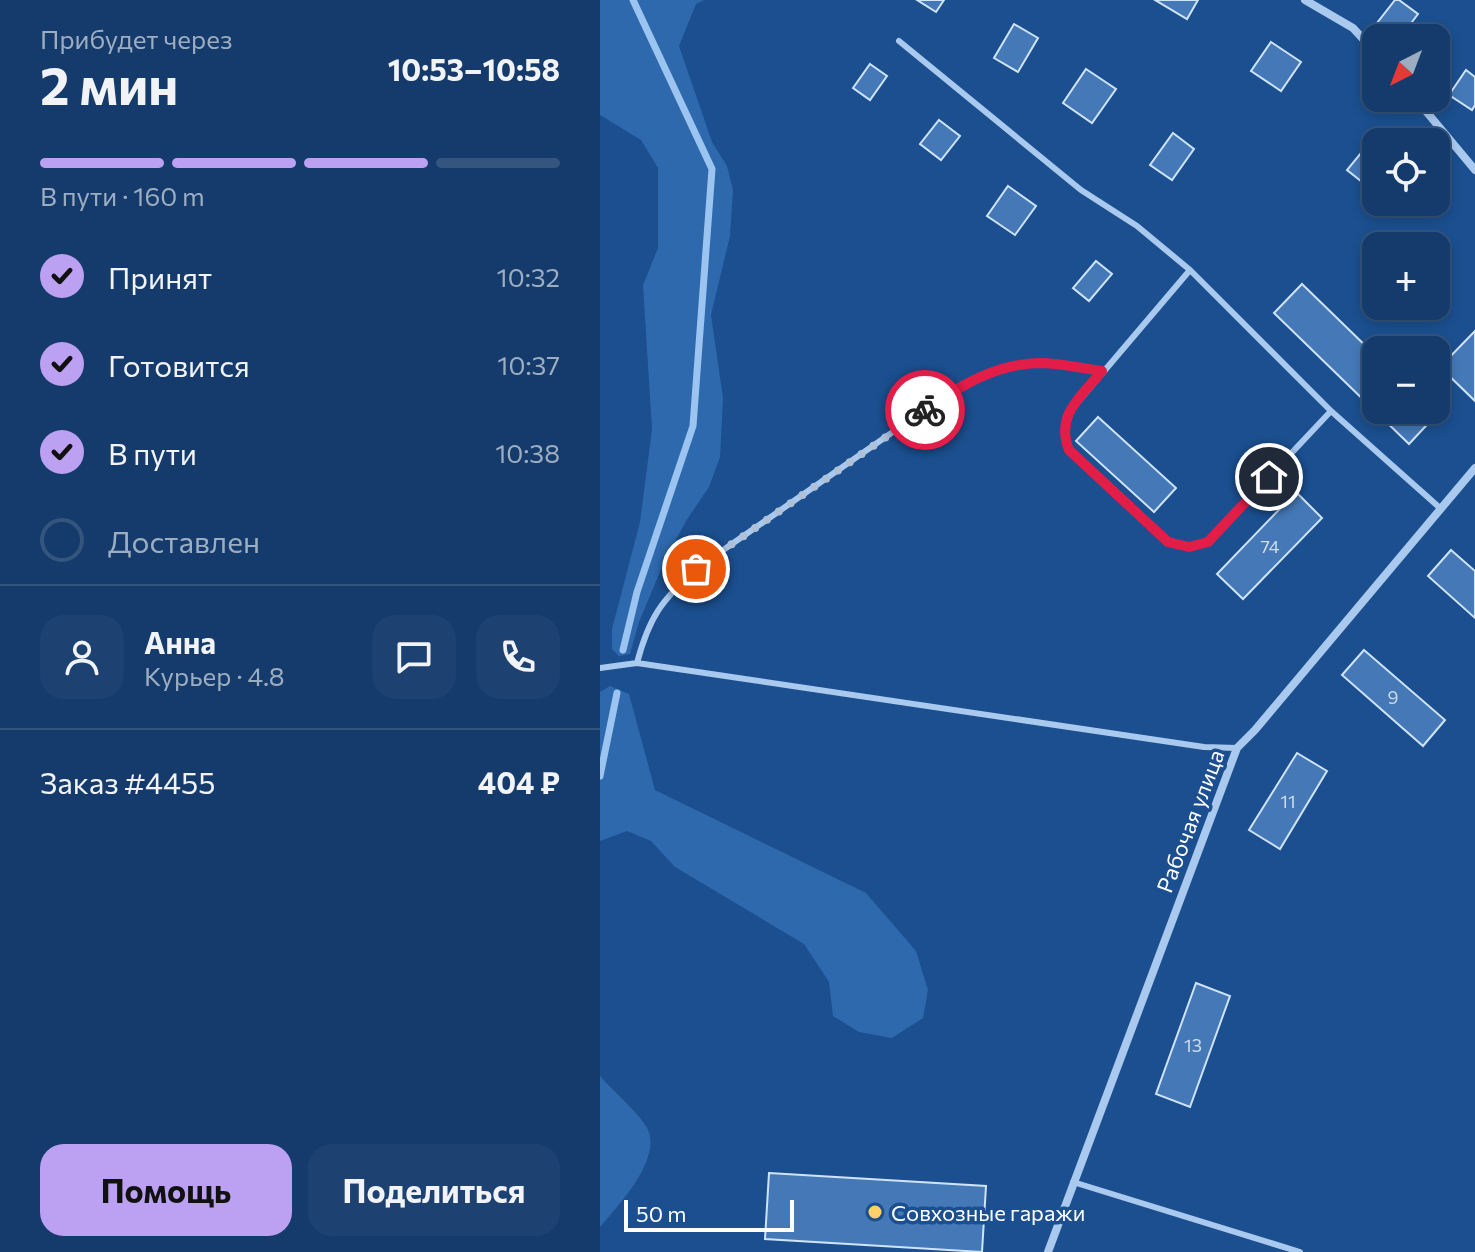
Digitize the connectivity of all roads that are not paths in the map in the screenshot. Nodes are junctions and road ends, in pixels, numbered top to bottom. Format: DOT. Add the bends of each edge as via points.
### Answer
graph roads {
  1 [pos="1305,0"];
  2 [pos="1362,38"];
  3 [pos="899,41"];
  4 [pos="1427,112"];
  5 [pos="1475,170"];
  6 [pos="1190,270"];
  7 [pos="1102,371"];
  8 [pos="1331,411"];
  9 [pos="1475,468"];
  10 [pos="1440,508"];
  11 [pos="637,663"];
  12 [pos="600,668"];
  13 [pos="1237,748"];
  14 [pos="1073,1182"];
  15 [pos="1048,1252"];
  16 [pos="1300,1252"];
  1 -- 2 [label="street"];
  3 -- 6 [label="lane" via="1081,190 1137,226"];
  4 -- 5 [label="street"];
  6 -- 7 [label="lane"];
  6 -- 8 [label="lane"];
  7 -- 8 [label="lane" via="1066,416 1069,450 1168,542 1189,547 1208,542"];
  7 -- 11 [label="lane" via="1040,363 999,369 956,388 696,569 665,597 645,633"];
  8 -- 10 [label="lane"];
  9 -- 10 [label="street, Рабочая улица"];
  10 -- 13 [label="street, Рабочая улица"];
  11 -- 12 [label="lane"];
  11 -- 13 [label="lane"];
  13 -- 14 [label="street, Рабочая улица"];
  14 -- 15 [label="street, Рабочая улица"];
  14 -- 16 [label="lane"];
}
